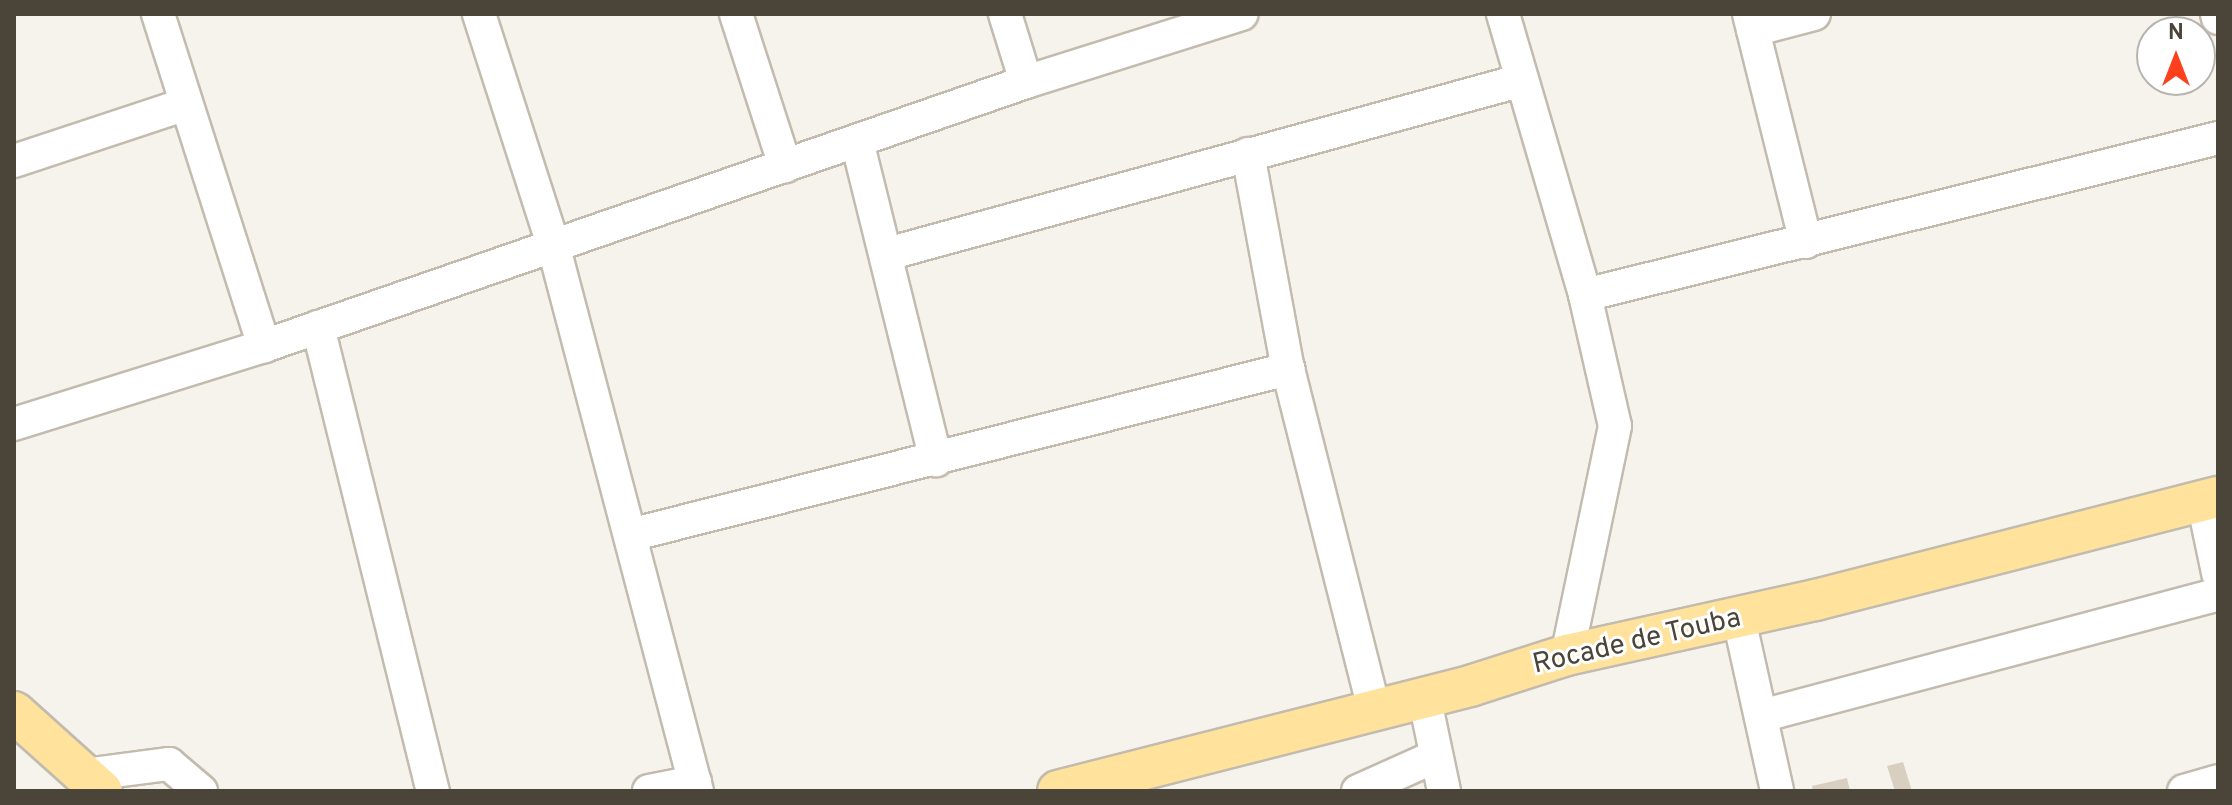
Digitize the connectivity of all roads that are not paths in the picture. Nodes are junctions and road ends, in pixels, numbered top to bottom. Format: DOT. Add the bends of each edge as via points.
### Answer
graph roads {
  1 [pos="158,14"];
  2 [pos="479,14"];
  3 [pos="736,14"];
  4 [pos="1005,14"];
  5 [pos="1242,14"];
  6 [pos="1503,14"];
  7 [pos="1814,14"];
  8 [pos="1751,22"];
  9 [pos="1519,81"];
  10 [pos="1026,82"];
  11 [pos="186,104"];
  12 [pos="2218,138"];
  13 [pos="857,141"];
  14 [pos="1248,154"];
  15 [pos="14,161"];
  16 [pos="785,166"];
  17 [pos="1806,242"];
  18 [pos="554,248"];
  19 [pos="887,254"];
  20 [pos="1585,295"];
  21 [pos="318,327"];
  22 [pos="264,346"];
  23 [pos="1288,369"];
  24 [pos="14,424"];
  25 [pos="936,460"];
  26 [pos="2210,499"];
  27 [pos="630,535"];
  28 [pos="2218,573"];
  29 [pos="2218,594"];
  30 [pos="1739,619"];
  31 [pos="1567,655"];
  32 [pos="1424,696"];
  33 [pos="1374,708"];
  34 [pos="14,712"];
  35 [pos="1761,716"];
  36 [pos="1434,757"];
  37 [pos="2218,781"];
  38 [pos="93,783"];
  39 [pos="696,786"];
  40 [pos="201,791"];
  41 [pos="433,791"];
  42 [pos="649,791"];
  43 [pos="1058,791"];
  44 [pos="1358,791"];
  45 [pos="1444,791"];
  46 [pos="1777,791"];
  47 [pos="2184,791"];
  1 -- 11 [label="street"];
  2 -- 18 [label="street"];
  3 -- 16 [label="street"];
  4 -- 10 [label="street"];
  5 -- 10 [label="street"];
  6 -- 9 [label="street"];
  7 -- 8 [label="street"];
  8 -- 17 [label="street"];
  9 -- 14 [label="street"];
  9 -- 20 [label="street"];
  10 -- 13 [label="street"];
  11 -- 15 [label="street"];
  11 -- 22 [label="street"];
  12 -- 17 [label="street"];
  13 -- 16 [label="street"];
  13 -- 19 [label="street"];
  14 -- 19 [label="street"];
  14 -- 23 [label="street"];
  16 -- 18 [label="street"];
  17 -- 20 [label="street"];
  18 -- 21 [label="street"];
  18 -- 27 [label="street"];
  19 -- 25 [label="street"];
  20 -- 31 [label="street" via="1615,426"];
  21 -- 22 [label="street"];
  21 -- 41 [label="street"];
  22 -- 24 [label="street"];
  23 -- 25 [label="street"];
  23 -- 33 [label="street"];
  25 -- 27 [label="street"];
  26 -- 28 [label="street"];
  26 -- 30 [label="main road, Rocade de Touba"];
  27 -- 39 [label="street"];
  29 -- 35 [label="street"];
  30 -- 31 [label="main road, Rocade de Touba"];
  30 -- 35 [label="street"];
  31 -- 32 [label="main road, Rocade de Touba"];
  32 -- 33 [label="main road, Rocade de Touba"];
  32 -- 36 [label="street"];
  33 -- 43 [label="main road, Rocade de Touba"];
  34 -- 38 [label="main road"];
  35 -- 46 [label="street"];
  36 -- 44 [label="street"];
  36 -- 45 [label="street"];
  37 -- 47 [label="street"];
  38 -- 40 [label="street" via="169,764"];
  39 -- 42 [label="street"];
}
